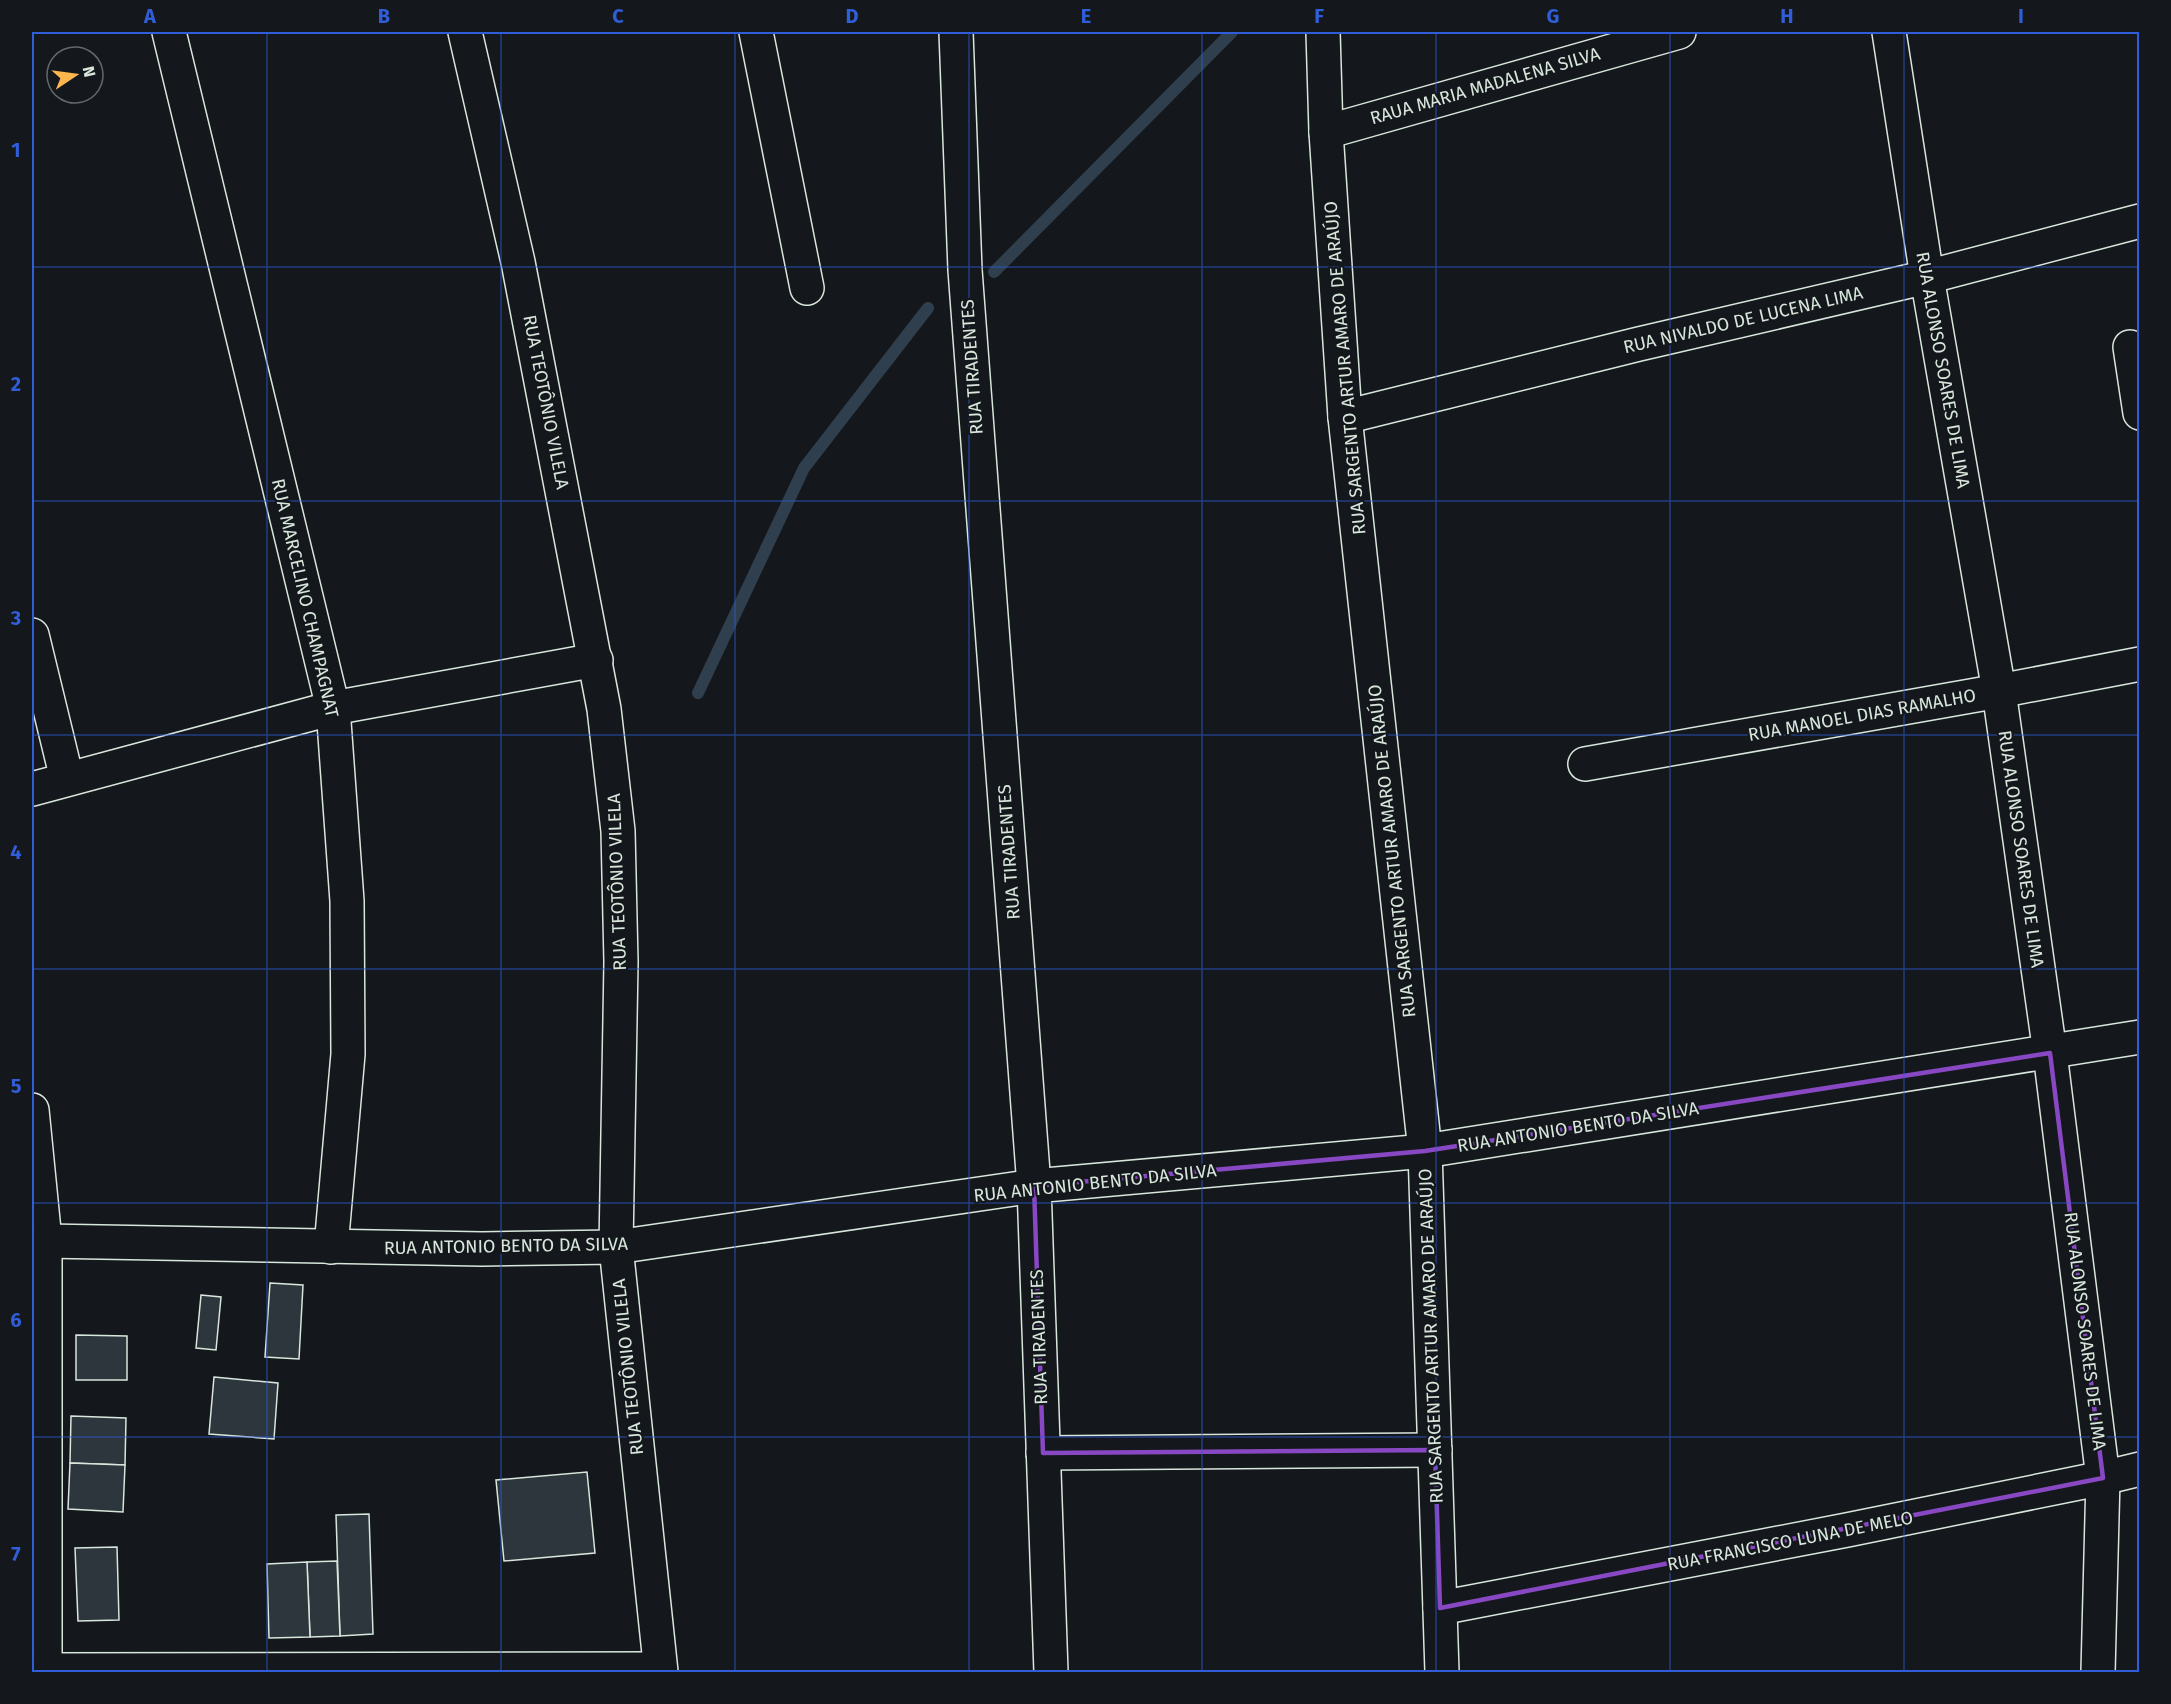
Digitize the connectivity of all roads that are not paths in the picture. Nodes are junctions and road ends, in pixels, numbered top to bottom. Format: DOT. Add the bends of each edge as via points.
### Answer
graph roads {
  1 [pos="169,32"];
  2 [pos="465,32"];
  3 [pos="756,32"];
  4 [pos="956,32"];
  5 [pos="1323,32"];
  6 [pos="1679,32"];
  7 [pos="1889,32"];
  8 [pos="1610,41"];
  9 [pos="1326,132"];
  10 [pos="2139,221"];
  11 [pos="1927,277"];
  12 [pos="807,288"];
  13 [pos="2130,347"];
  14 [pos="2139,413"];
  15 [pos="1345,417"];
  16 [pos="32,635"];
  17 [pos="596,660"];
  18 [pos="2139,664"];
  19 [pos="1999,691"];
  20 [pos="333,708"];
  21 [pos="1585,764"];
  22 [pos="67,779"];
  23 [pos="32,789"];
  24 [pos="2139,1038"];
  25 [pos="2050,1053"];
  26 [pos="32,1110"];
  27 [pos="1425,1151"];
  28 [pos="1034,1186"];
  29 [pos="45,1240"];
  30 [pos="331,1247"];
  31 [pos="616,1247"];
  32 [pos="1435,1450"];
  33 [pos="1043,1453"];
  34 [pos="2139,1469"];
  35 [pos="2103,1478"];
  36 [pos="1440,1608"];
  37 [pos="45,1671"];
  38 [pos="660,1671"];
  39 [pos="1051,1672"];
  40 [pos="1443,1672"];
  41 [pos="2097,1672"];
  1 -- 20 [label="street, RUA MARCELINO CHAMPAGNAT"];
  2 -- 17 [label="street, RUA TEOTÔNIO VILELA" via="518,262"];
  3 -- 12 [label="street"];
  4 -- 28 [label="street, RUA TIRADENTES" via="965,270"];
  5 -- 9 [label="street, RUA SARGENTO ARTUR AMARO DE ARAÚJO"];
  6 -- 8 [label="street, RAUA MARIA MADALENA SILVA"];
  7 -- 11 [label="street, RUA ALONSO SOARES DE LIMA"];
  8 -- 9 [label="street, RAUA MARIA MADALENA SILVA"];
  9 -- 15 [label="street, RUA SARGENTO ARTUR AMARO DE ARAÚJO"];
  10 -- 11 [label="street, RUA NIVALDO DE LUCENA LIMA"];
  11 -- 15 [label="street, RUA NIVALDO DE LUCENA LIMA" via="1627,346"];
  11 -- 19 [label="street, RUA ALONSO SOARES DE LIMA"];
  13 -- 14 [label="street"];
  15 -- 27 [label="street, RUA SARGENTO ARTUR AMARO DE ARAÚJO"];
  16 -- 22 [label="street"];
  17 -- 20 [label="street"];
  17 -- 31 [label="street, RUA TEOTÔNIO VILELA" via="618,831 621,962"];
  18 -- 19 [label="street, RUA MANOEL DIAS RAMALHO"];
  19 -- 21 [label="street, RUA MANOEL DIAS RAMALHO"];
  19 -- 25 [label="street, RUA ALONSO SOARES DE LIMA"];
  20 -- 22 [label="street"];
  20 -- 30 [label="street, RUA MARCELINO CHAMPAGNAT" via="347,901 348,1054"];
  22 -- 23 [label="street"];
  24 -- 25 [label="street, RUA ANTONIO BENTO DA SILVA"];
  25 -- 27 [label="street, RUA ANTONIO BENTO DA SILVA"];
  25 -- 35 [label="street, RUA ALONSO SOARES DE LIMA"];
  26 -- 29 [label="street"];
  27 -- 28 [label="street, RUA ANTONIO BENTO DA SILVA"];
  27 -- 32 [label="street, RUA SARGENTO ARTUR AMARO DE ARAÚJO"];
  28 -- 31 [label="street, RUA ANTONIO BENTO DA SILVA"];
  28 -- 33 [label="street, RUA TIRADENTES"];
  29 -- 30 [label="street, RUA ANTONIO BENTO DA SILVA"];
  29 -- 37 [label="street"];
  30 -- 31 [label="street, RUA ANTONIO BENTO DA SILVA"];
  31 -- 38 [label="street, RUA TEOTÔNIO VILELA"];
  32 -- 33 [label="street"];
  32 -- 36 [label="street, RUA SARGENTO ARTUR AMARO DE ARAÚJO"];
  33 -- 39 [label="street, RUA TIRADENTES"];
  34 -- 35 [label="street, RUA FRANCISCO LUNA DE MELO"];
  35 -- 36 [label="street, RUA FRANCISCO LUNA DE MELO"];
  35 -- 41 [label="street, RUA ALONSO SOARES DE LIMA"];
  36 -- 40 [label="street, RUA SARGENTO ARTUR AMARO DE ARAÚJO"];
  37 -- 38 [label="street"];
}
